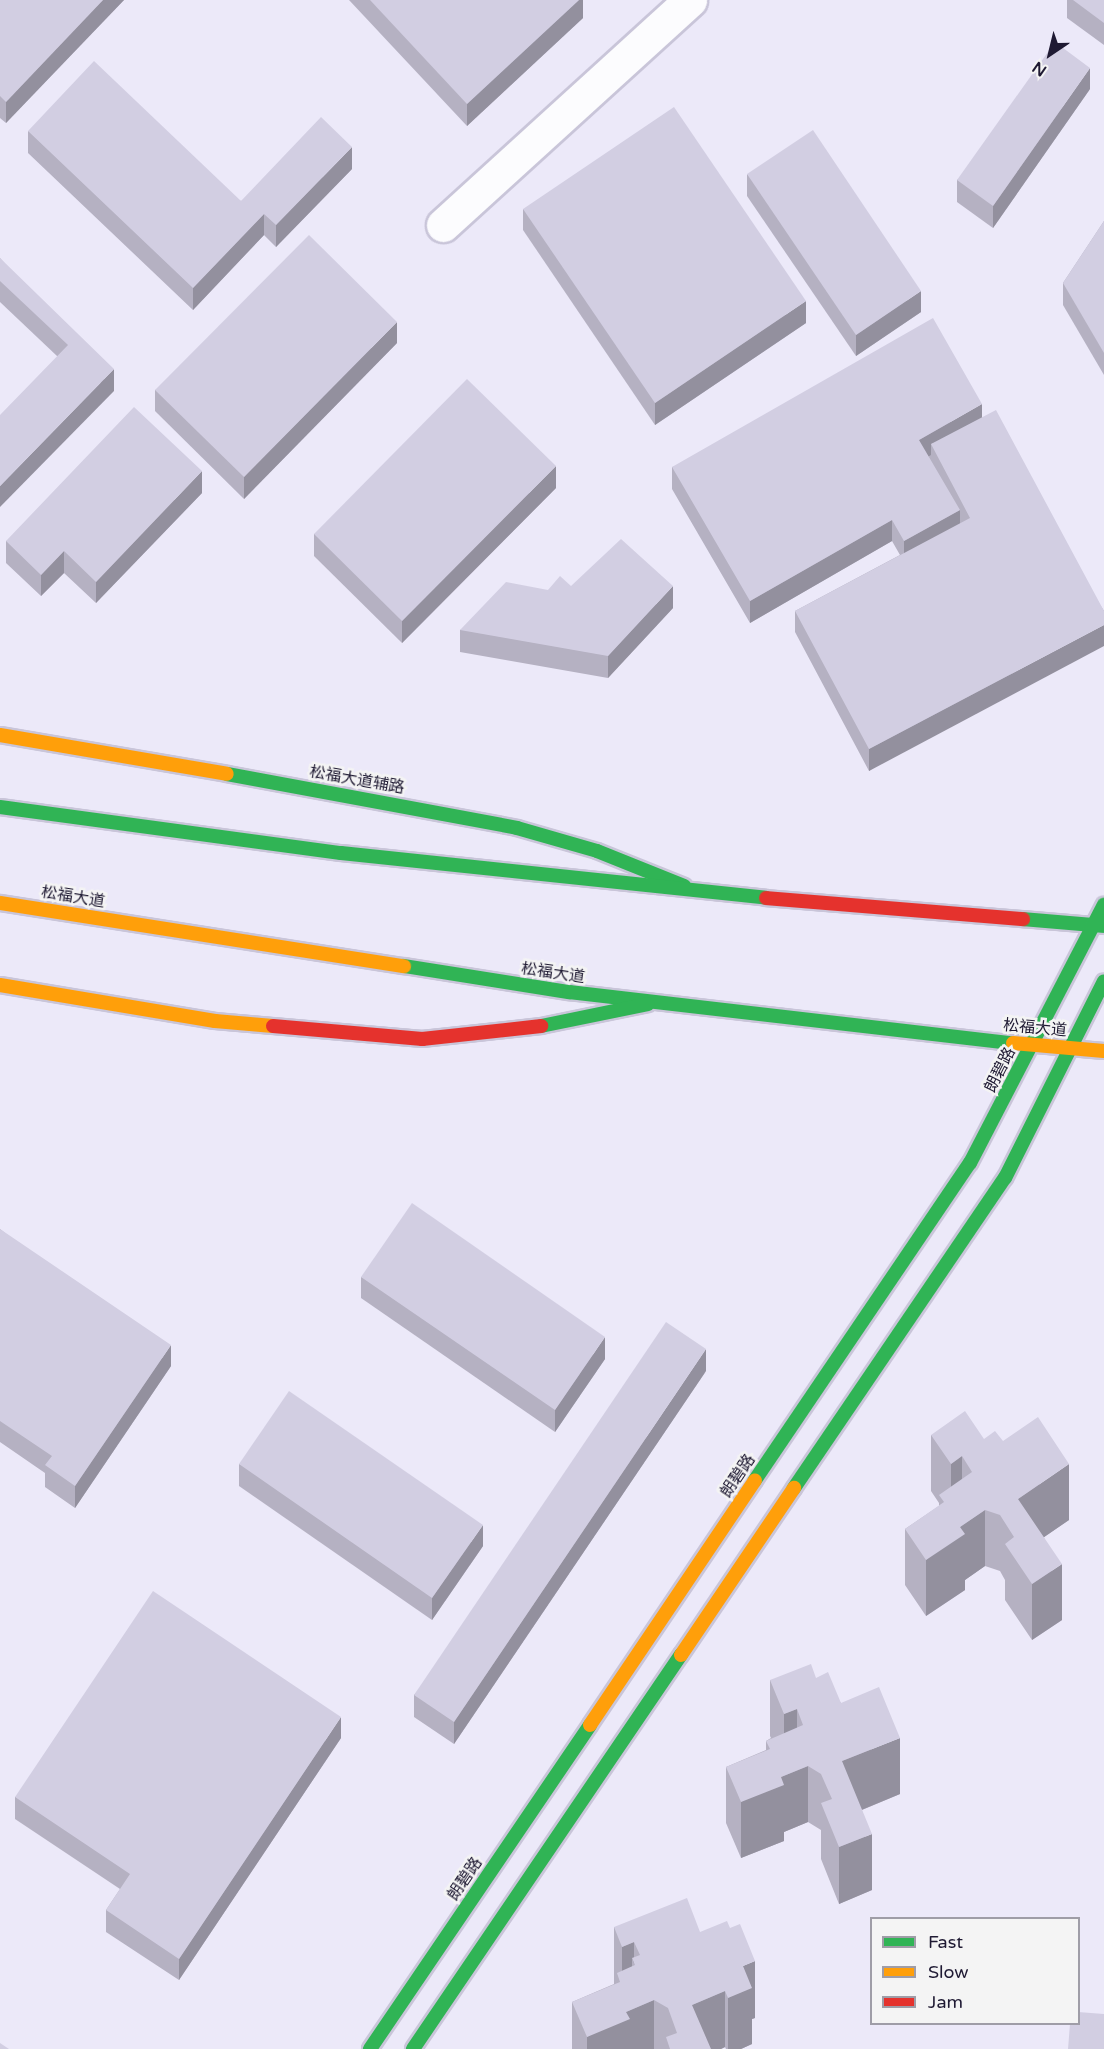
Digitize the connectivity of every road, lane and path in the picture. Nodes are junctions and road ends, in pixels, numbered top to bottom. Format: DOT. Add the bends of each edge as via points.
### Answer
graph roads {
  1 [pos="690,0"];
  2 [pos="443,225"];
  3 [pos="0,735"];
  4 [pos="0,807"];
  5 [pos="700,892"];
  6 [pos="0,903"];
  7 [pos="1104,905"];
  8 [pos="1099,926"];
  9 [pos="1104,981"];
  10 [pos="0,985"];
  11 [pos="656,1003"];
  12 [pos="1032,1044"];
  13 [pos="1070,1048"];
  14 [pos="1104,1051"];
  15 [pos="370,2049"];
  16 [pos="413,2049"];
  1 -- 2 [label="street"];
  3 -- 5 [label="main road, 松福大道辅路" via="517,828 597,851"];
  4 -- 5 [label="main road" via="341,853"];
  5 -- 8 [label="main road"];
  6 -- 11 [label="main road, 松福大道" via="569,993"];
  7 -- 8 [label="main road, 朗碧路"];
  8 -- 12 [label="main road, 朗碧路"];
  9 -- 13 [label="main road"];
  10 -- 11 [label="main road" via="215,1021 422,1039 532,1028"];
  11 -- 12 [label="main road, 松福大道"];
  12 -- 13 [label="main road, 松福大道"];
  12 -- 15 [label="main road, 朗碧路" via="970,1163"];
  13 -- 14 [label="main road, 松福大道"];
  13 -- 16 [label="main road" via="1005,1178"];
}
